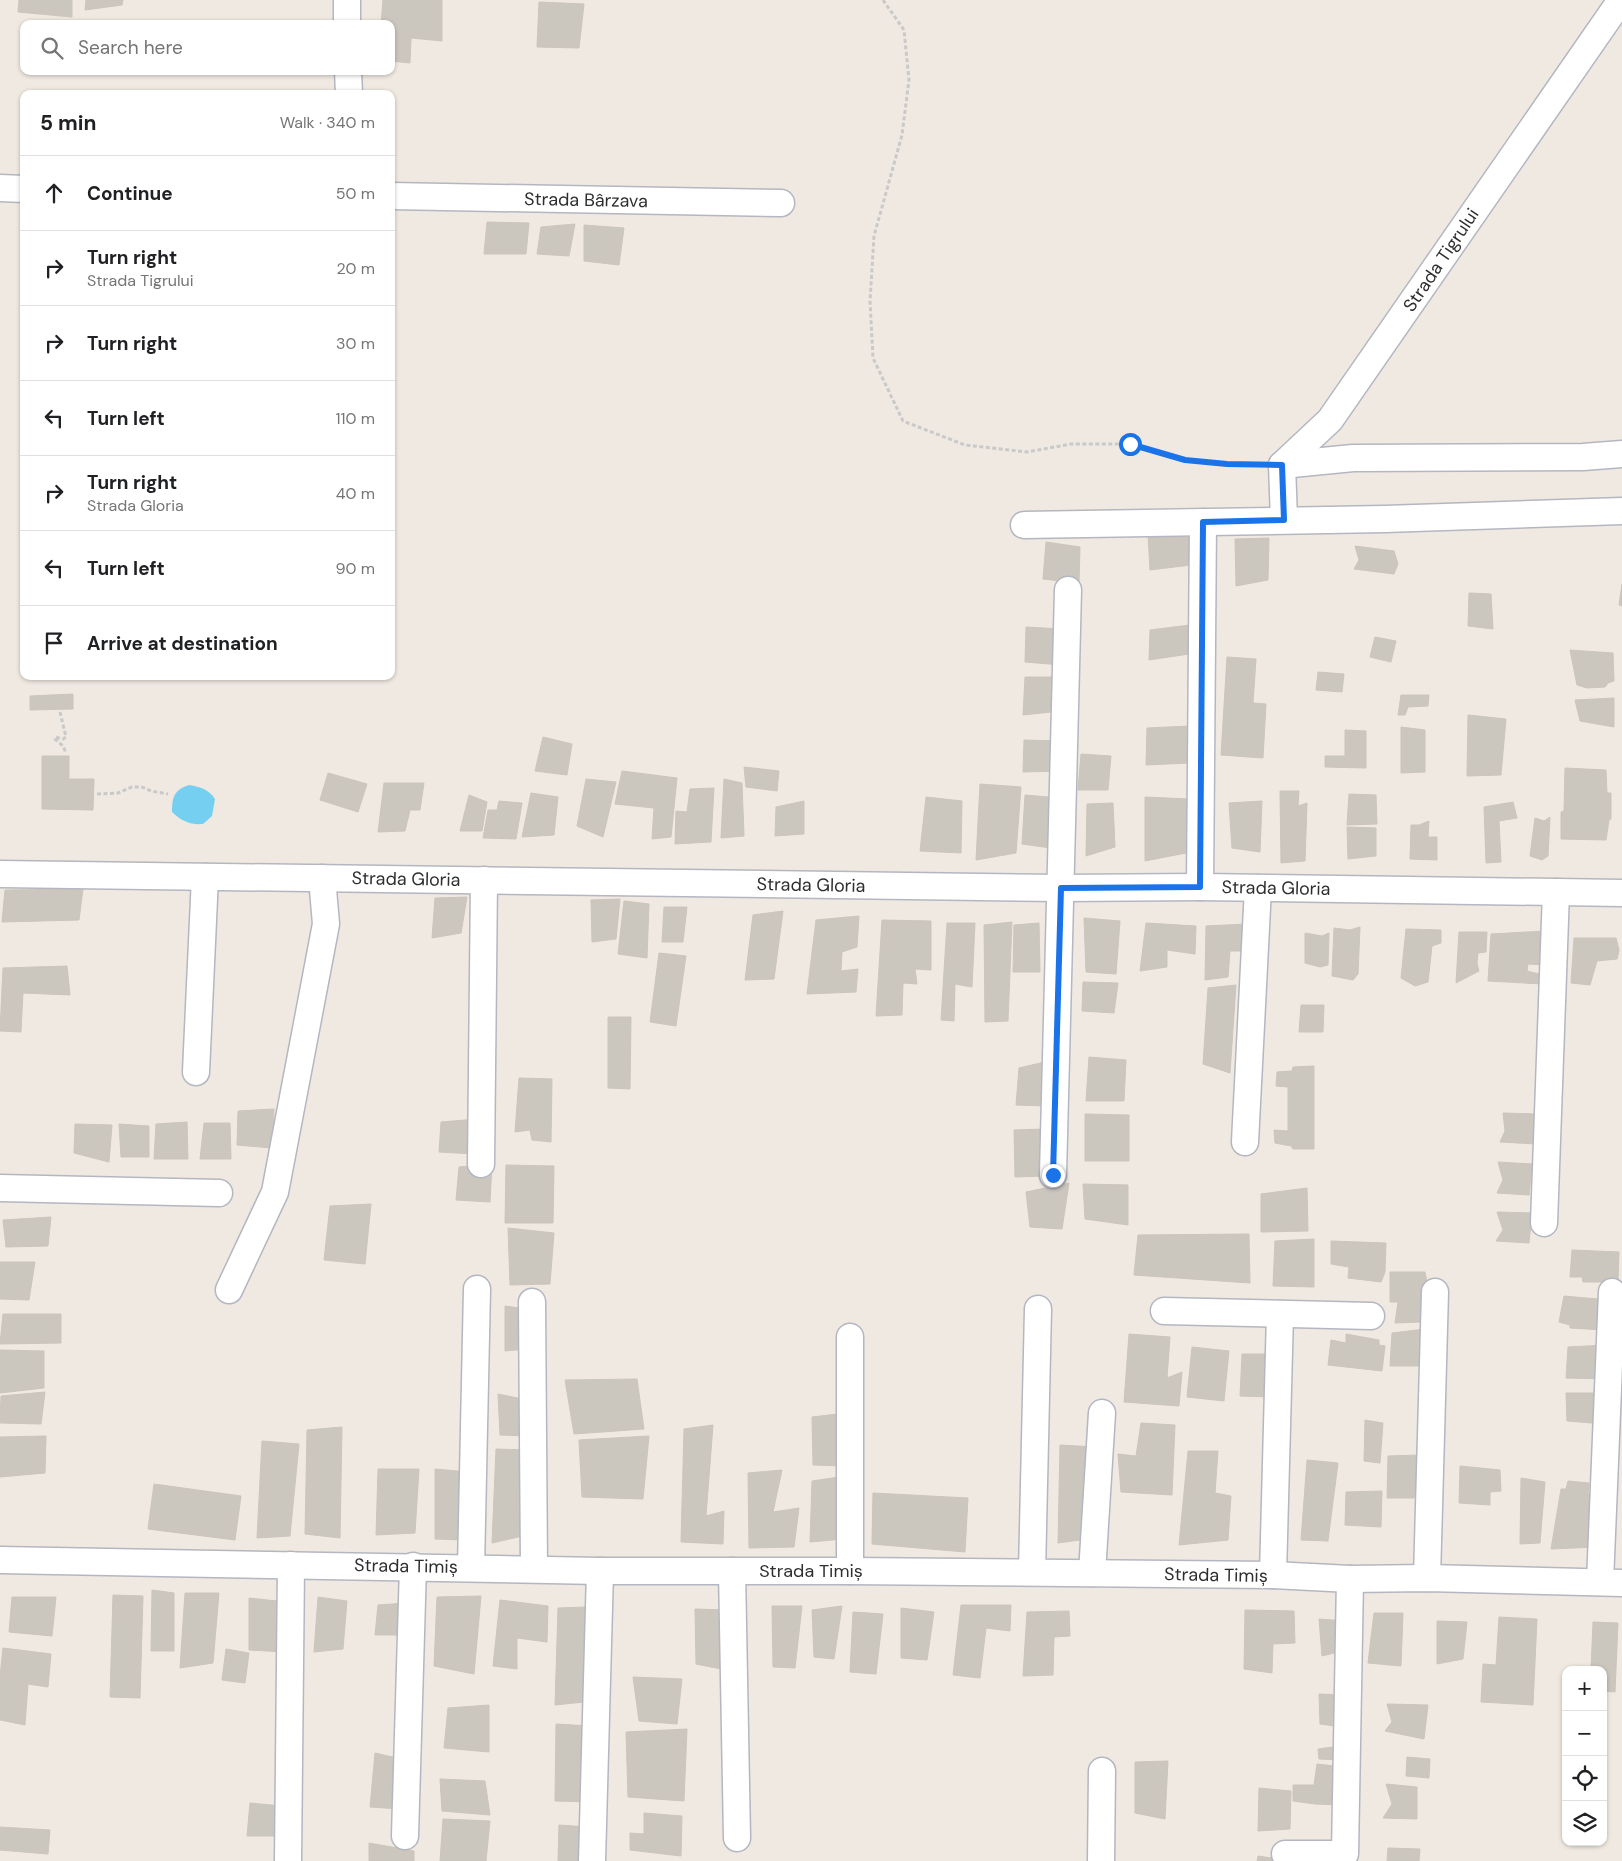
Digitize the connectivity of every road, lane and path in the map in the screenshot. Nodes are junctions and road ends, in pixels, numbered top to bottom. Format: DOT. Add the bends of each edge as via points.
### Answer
graph roads {
  1 [pos="347,0"];
  2 [pos="883,0"];
  3 [pos="1622,0"];
  4 [pos="347,20"];
  5 [pos="348,75"];
  6 [pos="348,90"];
  7 [pos="0,188"];
  8 [pos="20,189"];
  9 [pos="395,196"];
  10 [pos="781,203"];
  11 [pos="1622,454"];
  12 [pos="1282,465"];
  13 [pos="1622,511"];
  14 [pos="1284,520"];
  15 [pos="1203,522"];
  16 [pos="1024,525"];
  17 [pos="1068,590"];
  18 [pos="60,712"];
  19 [pos="66,753"];
  20 [pos="98,794"];
  21 [pos="168,794"];
  22 [pos="0,874"];
  23 [pos="205,877"];
  24 [pos="322,878"];
  25 [pos="484,880"];
  26 [pos="1200,887"];
  27 [pos="1061,888"];
  28 [pos="1258,888"];
  29 [pos="1556,892"];
  30 [pos="1622,893"];
  31 [pos="196,1072"];
  32 [pos="1245,1142"];
  33 [pos="481,1164"];
  34 [pos="1053,1175"];
  35 [pos="0,1188"];
  36 [pos="219,1193"];
  37 [pos="1544,1223"];
  38 [pos="477,1289"];
  39 [pos="229,1290"];
  40 [pos="1435,1292"];
  41 [pos="1612,1292"];
  42 [pos="532,1302"];
  43 [pos="1038,1309"];
  44 [pos="1164,1311"];
  45 [pos="1280,1314"];
  46 [pos="1371,1316"];
  47 [pos="850,1337"];
  48 [pos="1102,1413"];
  49 [pos="0,1560"];
  50 [pos="291,1564"];
  51 [pos="413,1566"];
  52 [pos="471,1568"];
  53 [pos="534,1568"];
  54 [pos="600,1571"];
  55 [pos="732,1571"];
  56 [pos="850,1571"];
  57 [pos="1032,1572"];
  58 [pos="1092,1573"];
  59 [pos="1273,1576"];
  60 [pos="1427,1578"];
  61 [pos="1350,1579"];
  62 [pos="1611,1583"];
  63 [pos="1102,1771"];
  64 [pos="405,1836"];
  65 [pos="737,1838"];
  66 [pos="1285,1854"];
  67 [pos="288,1861"];
  68 [pos="592,1861"];
  69 [pos="1101,1861"];
  1 -- 4 [label="street"];
  2 -- 12 [label="path" via="904,30 909,80 902,136 874,236 870,301 873,358 903,421 965,445 1028,452 1071,444 1130,444 1185,460"];
  3 -- 12 [label="street, Strada Tigrului" via="1330,420"];
  5 -- 6 [label="street"];
  7 -- 8 [label="street"];
  9 -- 10 [label="street, Strada Bârzava"];
  11 -- 12 [label="street" via="1353,458"];
  12 -- 14 [label="street"];
  13 -- 14 [label="street"];
  14 -- 15 [label="street"];
  15 -- 16 [label="street"];
  15 -- 26 [label="street"];
  17 -- 27 [label="street"];
  18 -- 19 [label="path" via="66,737 55,739"];
  20 -- 21 [label="path" via="118,793 132,787"];
  22 -- 23 [label="street, Strada Gloria"];
  23 -- 24 [label="street, Strada Gloria"];
  23 -- 31 [label="street"];
  24 -- 25 [label="street, Strada Gloria"];
  24 -- 39 [label="street" via="326,924 274,1192"];
  25 -- 27 [label="street, Strada Gloria"];
  25 -- 33 [label="street"];
  26 -- 27 [label="street, Strada Gloria"];
  26 -- 28 [label="street, Strada Gloria"];
  27 -- 34 [label="street"];
  28 -- 29 [label="street, Strada Gloria"];
  28 -- 32 [label="street"];
  29 -- 30 [label="street, Strada Gloria"];
  29 -- 37 [label="street"];
  35 -- 36 [label="street"];
  38 -- 52 [label="street"];
  40 -- 60 [label="street"];
  41 -- 62 [label="street"];
  42 -- 53 [label="street"];
  43 -- 57 [label="street"];
  44 -- 45 [label="street"];
  45 -- 46 [label="street"];
  45 -- 59 [label="street"];
  47 -- 56 [label="street"];
  48 -- 58 [label="street"];
  49 -- 50 [label="street, Strada Timiș"];
  50 -- 51 [label="street, Strada Timiș"];
  50 -- 67 [label="street"];
  51 -- 52 [label="street, Strada Timiș"];
  51 -- 64 [label="street"];
  52 -- 53 [label="street, Strada Timiș"];
  53 -- 54 [label="street, Strada Timiș"];
  54 -- 55 [label="street, Strada Timiș"];
  54 -- 68 [label="street"];
  55 -- 56 [label="street, Strada Timiș"];
  55 -- 65 [label="street"];
  56 -- 57 [label="street, Strada Timiș"];
  57 -- 58 [label="street, Strada Timiș"];
  58 -- 59 [label="street, Strada Timiș"];
  59 -- 61 [label="street, Strada Timiș"];
  60 -- 61 [label="street, Strada Timiș"];
  60 -- 62 [label="street, Strada Timiș"];
  61 -- 66 [label="street" via="1345,1854"];
  63 -- 69 [label="street"];
}
